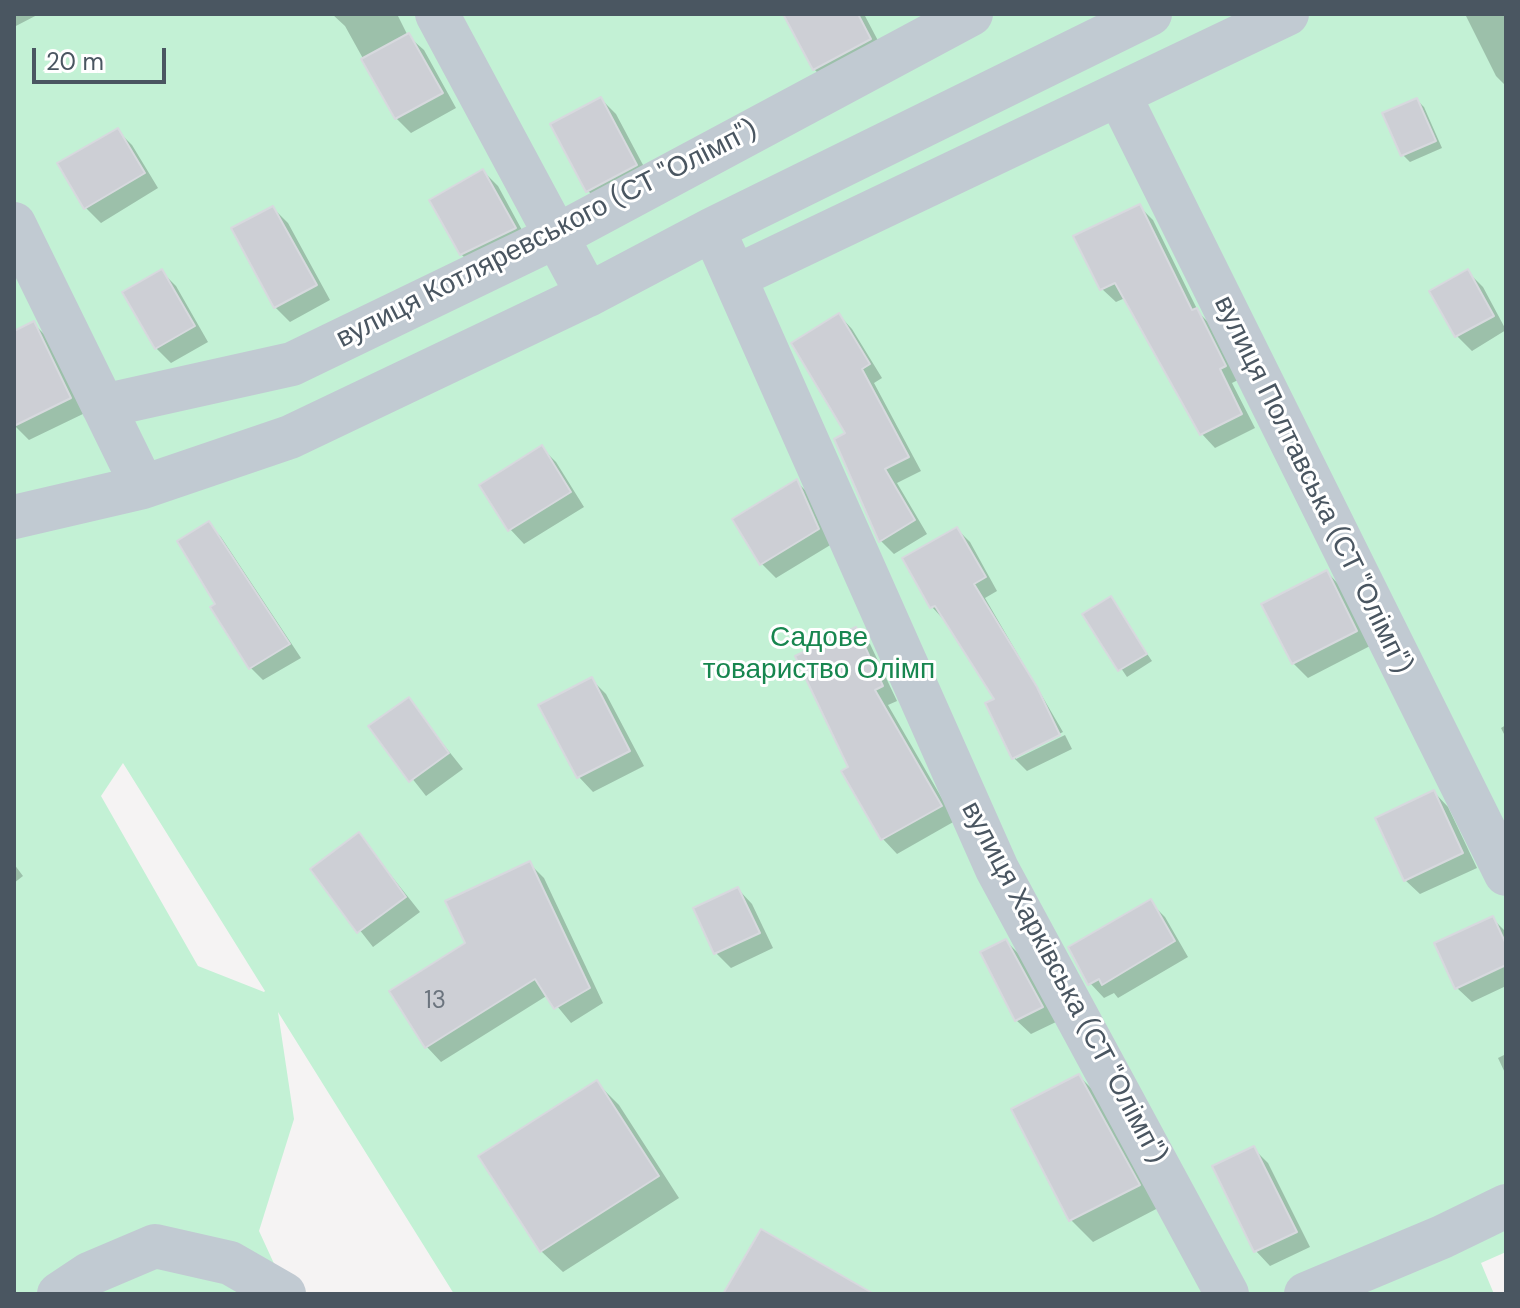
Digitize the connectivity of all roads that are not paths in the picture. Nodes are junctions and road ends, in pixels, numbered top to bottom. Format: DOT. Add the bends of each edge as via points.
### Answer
graph roads {
  1 [pos="437,14"];
  2 [pos="1150,14"];
  3 [pos="1287,14"];
  4 [pos="945,20"];
  5 [pos="1119,95"];
  6 [pos="14,224"];
  7 [pos="713,229"];
  8 [pos="557,236"];
  9 [pos="735,277"];
  10 [pos="588,295"];
  11 [pos="103,406"];
  12 [pos="143,487"];
  13 [pos="14,517"];
  14 [pos="1506,874"];
  15 [pos="1506,1206"];
  16 [pos="59,1294"];
  17 [pos="284,1294"];
  18 [pos="1227,1294"];
  19 [pos="1306,1294"];
  1 -- 8 [label="street"];
  2 -- 7 [label="street"];
  3 -- 5 [label="street"];
  4 -- 8 [label="street, вулиця Котляревського (СТ \"Олімп\")"];
  5 -- 9 [label="street"];
  5 -- 14 [label="street, вулиця Полтавська (СТ \"Олімп\")"];
  6 -- 11 [label="street"];
  7 -- 9 [label="street, вулиця Харківська (СТ \"Олімп\")"];
  7 -- 10 [label="street"];
  8 -- 10 [label="street"];
  8 -- 11 [label="street, вулиця Котляревського (СТ \"Олімп\")" via="292,364"];
  9 -- 18 [label="street, вулиця Харківська (СТ \"Олімп\")" via="997,869"];
  10 -- 12 [label="street" via="290,437"];
  11 -- 12 [label="street"];
  12 -- 13 [label="street"];
  15 -- 19 [label="street"];
  16 -- 17 [label="street" via="89,1274 155,1246 230,1263"];
}
